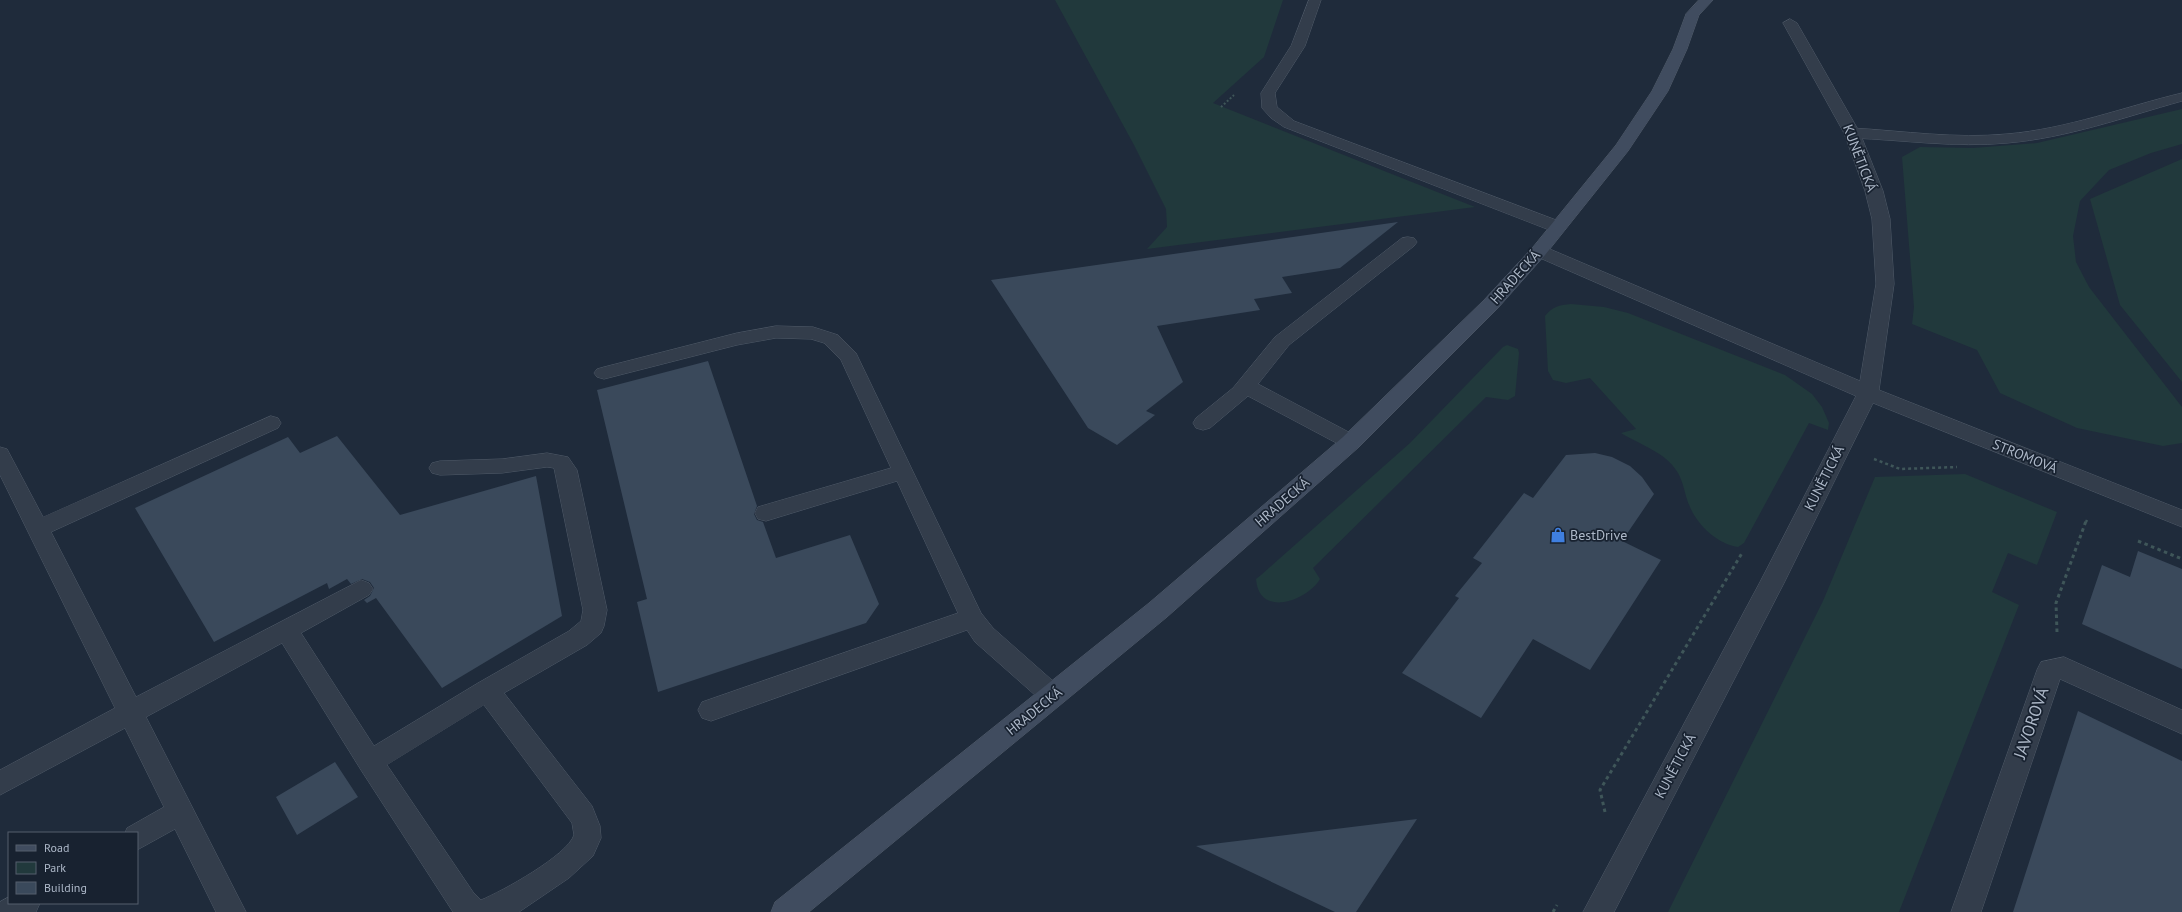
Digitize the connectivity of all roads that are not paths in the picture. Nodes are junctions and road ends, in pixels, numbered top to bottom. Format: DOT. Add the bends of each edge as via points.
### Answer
graph roads {
  1 [pos="1314,0"];
  2 [pos="1706,0"];
  3 [pos="1689,6"];
  4 [pos="1790,23"];
  5 [pos="2182,97"];
  6 [pos="1852,133"];
  7 [pos="1558,228"];
  8 [pos="1408,242"];
  9 [pos="1539,251"];
  10 [pos="604,373"];
  11 [pos="1246,386"];
  12 [pos="1868,393"];
  13 [pos="271,423"];
  14 [pos="1204,423"];
  15 [pos="1351,442"];
  16 [pos="0,454"];
  17 [pos="440,468"];
  18 [pos="902,472"];
  19 [pos="766,513"];
  20 [pos="2182,519"];
  21 [pos="38,528"];
  22 [pos="361,589"];
  23 [pos="972,618"];
  24 [pos="286,630"];
  25 [pos="487,690"];
  26 [pos="1053,696"];
  27 [pos="711,710"];
  28 [pos="130,713"];
  29 [pos="2182,722"];
  30 [pos="370,762"];
  31 [pos="0,783"];
  32 [pos="180,812"];
  33 [pos="138,836"];
  34 [pos="23,904"];
  35 [pos="10,912"];
  36 [pos="231,912"];
  37 [pos="477,912"];
  38 [pos="486,912"];
  39 [pos="786,912"];
  40 [pos="1598,912"];
  41 [pos="1966,912"];
  1 -- 7 [label="lane" via="1298,46 1268,93 1266,100 1270,110 1290,124"];
  2 -- 3 [label="main road, HRADECKÁ"];
  3 -- 7 [label="main road, HRADECKÁ" via="1680,49 1660,91 1622,148"];
  4 -- 6 [label="street, KUNĚTICKÁ"];
  5 -- 6 [label="lane" via="2045,133 2019,137 1984,140"];
  6 -- 12 [label="street, KUNĚTICKÁ" via="1874,191 1881,219 1884,251 1885,284 1882,313"];
  7 -- 9 [label="main road, HRADECKÁ"];
  8 -- 11 [label="lane" via="1282,341"];
  9 -- 12 [label="street, STROMOVÁ"];
  9 -- 15 [label="main road, HRADECKÁ" via="1491,304"];
  10 -- 18 [label="lane" via="756,335 796,332 819,335 831,339 849,357"];
  11 -- 14 [label="lane"];
  11 -- 15 [label="lane"];
  12 -- 20 [label="street, STROMOVÁ"];
  12 -- 40 [label="street, KUNĚTICKÁ" via="1772,583"];
  13 -- 21 [label="lane"];
  15 -- 26 [label="main road, HRADECKÁ" via="1158,610"];
  16 -- 21 [label="lane"];
  17 -- 25 [label="lane" via="502,466 551,460 561,462 566,470 595,618 592,626 578,638"];
  18 -- 19 [label="lane"];
  18 -- 23 [label="lane"];
  21 -- 28 [label="lane"];
  22 -- 24 [label="lane"];
  23 -- 26 [label="lane" via="984,635"];
  23 -- 27 [label="lane"];
  24 -- 28 [label="lane"];
  24 -- 30 [label="lane"];
  25 -- 30 [label="lane"];
  25 -- 38 [label="lane" via="582,815 588,839 570,861 511,902 495,911"];
  26 -- 39 [label="main road, HRADECKÁ"];
  28 -- 31 [label="lane"];
  28 -- 32 [label="lane"];
  29 -- 41 [label="street, JAVOROVÁ" via="2064,668 2050,670"];
  30 -- 37 [label="lane" via="463,902 470,911"];
  32 -- 33 [label="lane"];
  32 -- 36 [label="lane"];
  34 -- 35 [label="lane"];
}
